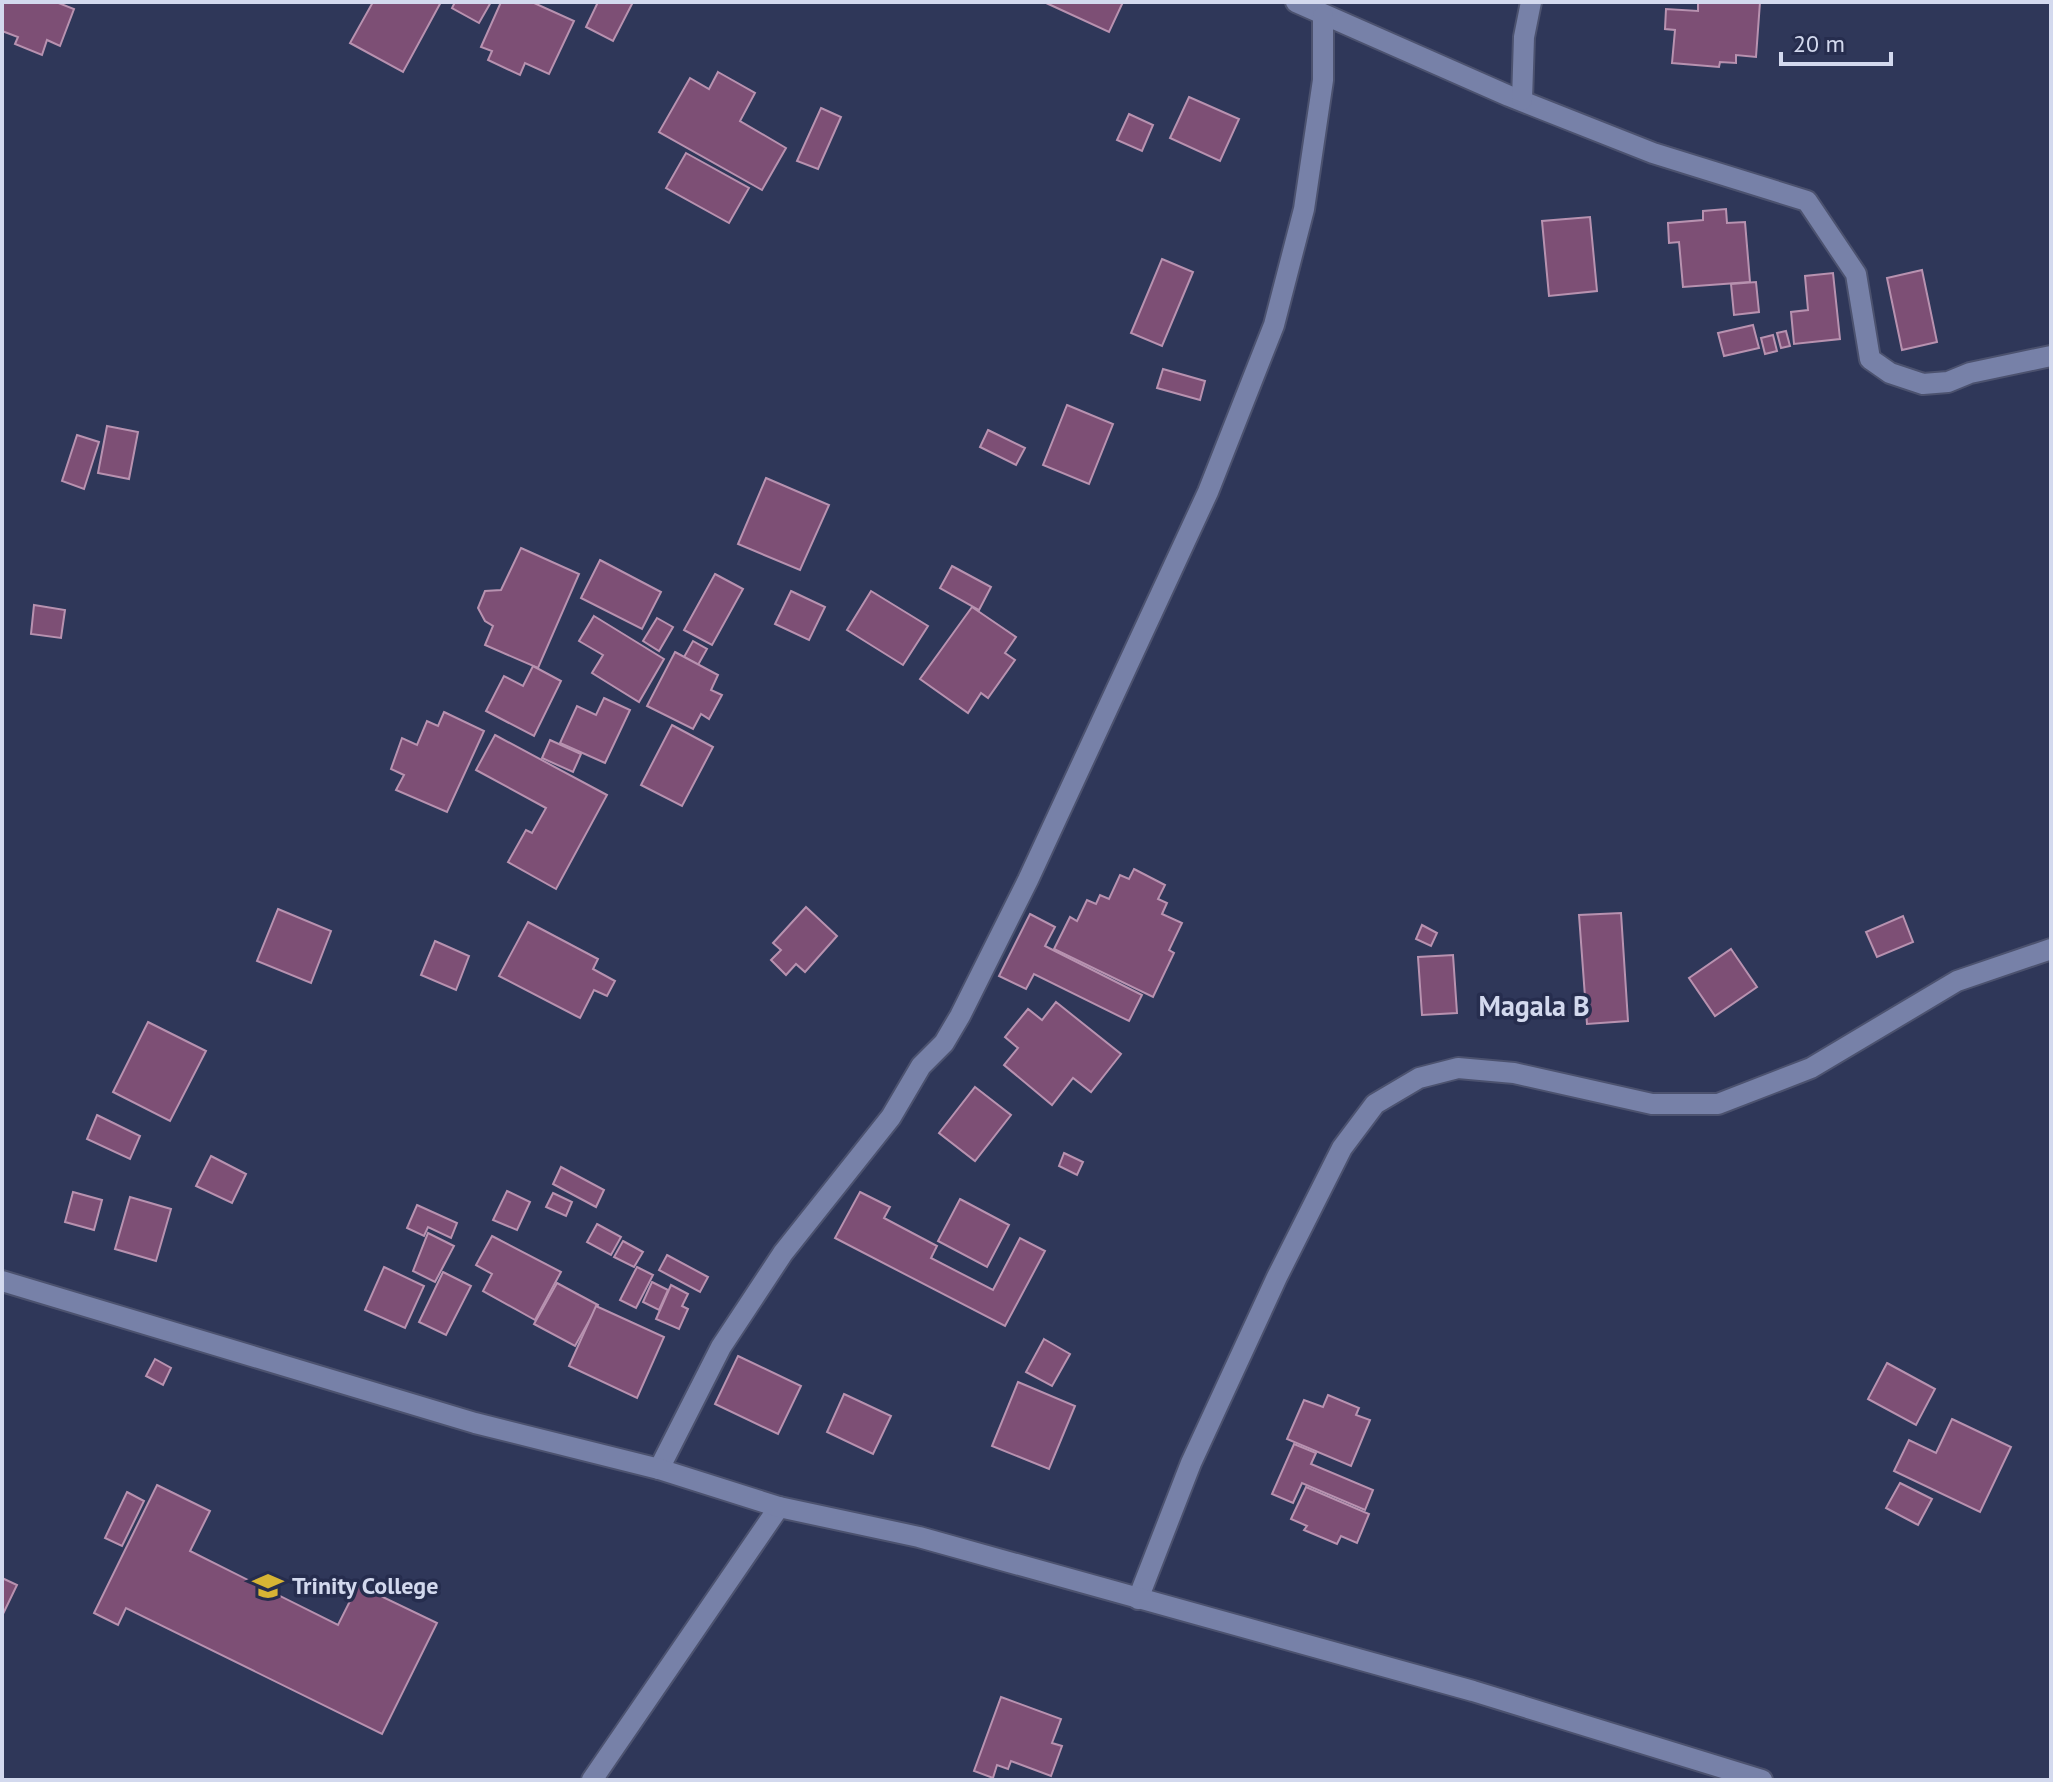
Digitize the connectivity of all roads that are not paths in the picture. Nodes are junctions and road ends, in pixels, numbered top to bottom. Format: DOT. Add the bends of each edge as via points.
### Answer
graph roads {
  1 [pos="1296,2"];
  2 [pos="1531,2"];
  3 [pos="1323,16"];
  4 [pos="1522,100"];
  5 [pos="2051,356"];
  6 [pos="2051,949"];
  7 [pos="2,1281"];
  8 [pos="659,1469"];
  9 [pos="779,1507"];
  10 [pos="1138,1599"];
  11 [pos="592,1780"];
  12 [pos="1762,1780"];
  1 -- 3 [label="street"];
  2 -- 4 [label="street"];
  3 -- 4 [label="street"];
  3 -- 8 [label="street" via="1323,80 1304,209 1274,325 1208,492 960,1016 891,1117 760,1288 721,1347"];
  4 -- 5 [label="street" via="1653,153 1807,201 1856,274 1870,359 1890,373 1923,384 1948,382"];
  6 -- 10 [label="street" via="1957,981 1811,1068 1718,1104 1652,1104 1514,1073 1458,1068 1419,1078 1375,1104 1342,1148 1277,1277 1191,1463"];
  7 -- 8 [label="street" via="475,1423"];
  8 -- 9 [label="street"];
  9 -- 10 [label="street" via="919,1537"];
  9 -- 11 [label="street"];
  10 -- 12 [label="street" via="1473,1691"];
}
